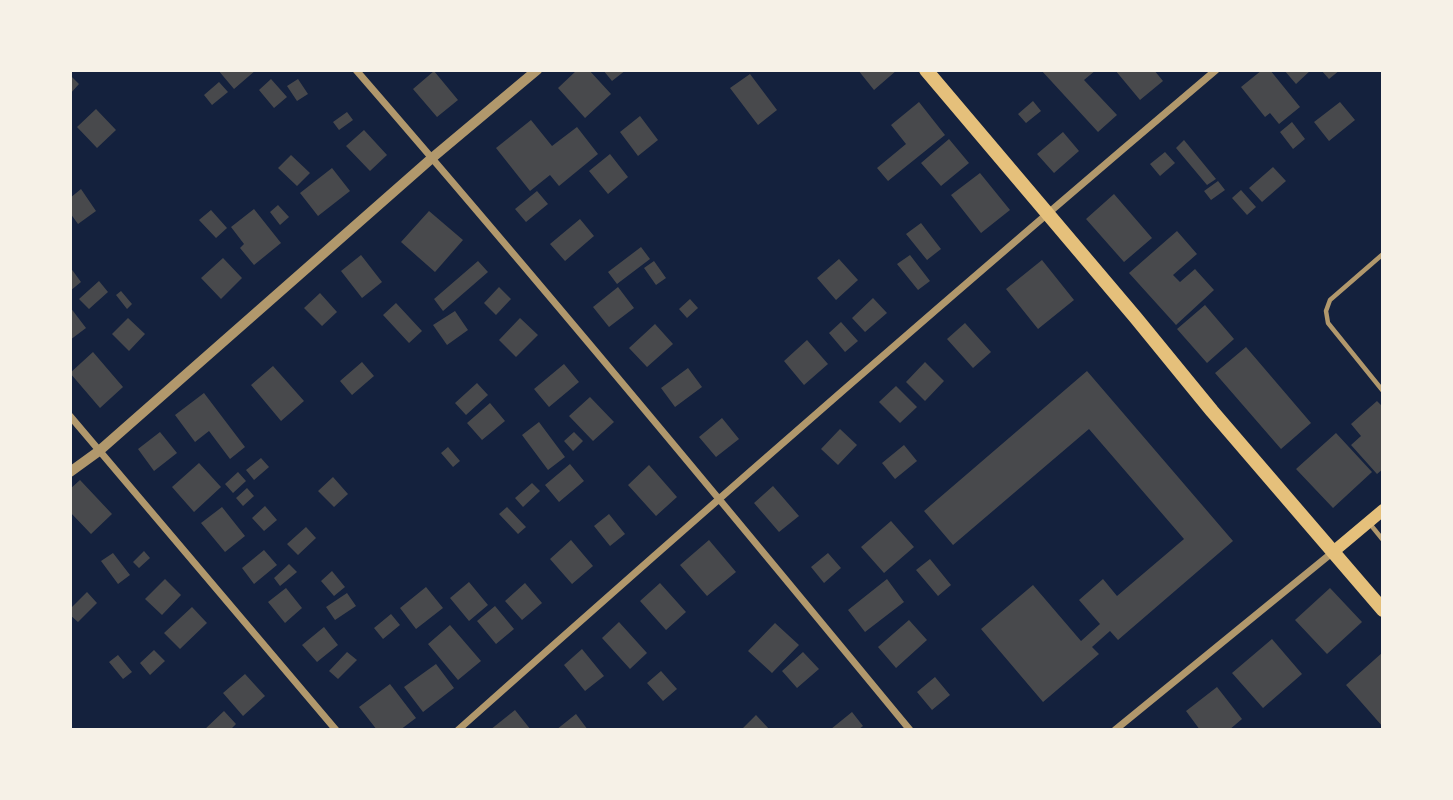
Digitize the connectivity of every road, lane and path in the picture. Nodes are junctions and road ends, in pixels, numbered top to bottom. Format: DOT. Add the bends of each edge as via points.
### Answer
graph roads {
  1 [pos="356,70"];
  2 [pos="537,70"];
  3 [pos="926,70"];
  4 [pos="1216,70"];
  5 [pos="432,158"];
  6 [pos="1047,214"];
  7 [pos="1383,254"];
  8 [pos="1383,391"];
  9 [pos="70,416"];
  10 [pos="99,451"];
  11 [pos="70,472"];
  12 [pos="719,498"];
  13 [pos="1383,510"];
  14 [pos="1368,522"];
  15 [pos="1383,540"];
  16 [pos="1333,551"];
  17 [pos="1383,610"];
  18 [pos="336,730"];
  19 [pos="458,730"];
  20 [pos="909,730"];
  21 [pos="1115,730"];
  1 -- 5 [label="street"];
  2 -- 5 [label="street"];
  3 -- 6 [label="main road"];
  4 -- 6 [label="street"];
  5 -- 10 [label="street"];
  5 -- 12 [label="street"];
  6 -- 12 [label="street"];
  6 -- 16 [label="main road"];
  7 -- 8 [label="lane" via="1330,300 1326,311 1328,323"];
  9 -- 10 [label="street"];
  10 -- 11 [label="street"];
  10 -- 18 [label="street"];
  12 -- 19 [label="street"];
  12 -- 20 [label="street"];
  13 -- 14 [label="main road"];
  14 -- 15 [label="lane"];
  14 -- 16 [label="main road"];
  16 -- 17 [label="main road"];
  16 -- 21 [label="street"];
}
